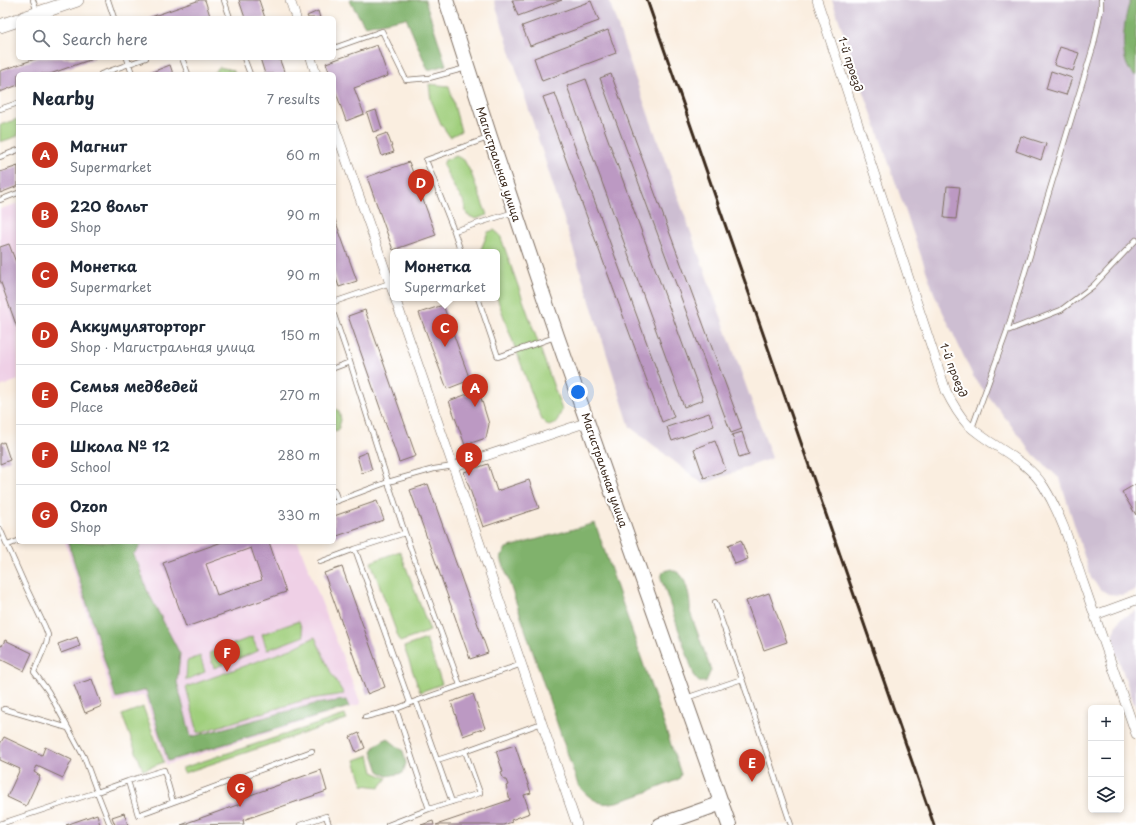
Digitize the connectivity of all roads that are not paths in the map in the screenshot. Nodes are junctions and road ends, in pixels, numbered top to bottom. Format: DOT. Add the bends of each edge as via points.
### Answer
graph roads {
  1 [pos="33,0"];
  2 [pos="77,0"];
  3 [pos="108,0"];
  4 [pos="224,0"];
  5 [pos="290,0"];
  6 [pos="446,0"];
  7 [pos="817,0"];
  8 [pos="1101,0"];
  9 [pos="60,3"];
  10 [pos="38,13"];
  11 [pos="30,16"];
  12 [pos="113,16"];
  13 [pos="229,16"];
  14 [pos="295,16"];
  15 [pos="16,21"];
  16 [pos="0,26"];
  17 [pos="336,47"];
  18 [pos="128,60"];
  19 [pos="140,60"];
  20 [pos="183,60"];
  21 [pos="245,60"];
  22 [pos="312,60"];
  23 [pos="129,64"];
  24 [pos="468,68"];
  25 [pos="107,72"];
  26 [pos="131,72"];
  27 [pos="187,72"];
  28 [pos="249,72"];
  29 [pos="315,72"];
  30 [pos="16,104"];
  31 [pos="0,109"];
  32 [pos="336,131"];
  33 [pos="490,137"];
  34 [pos="16,151"];
  35 [pos="0,157"];
  36 [pos="16,195"];
  37 [pos="0,200"];
  38 [pos="515,212"];
  39 [pos="454,231"];
  40 [pos="1136,240"];
  41 [pos="460,249"];
  42 [pos="390,285"];
  43 [pos="390,288"];
  44 [pos="396,301"];
  45 [pos="479,301"];
  46 [pos="336,302"];
  47 [pos="336,321"];
  48 [pos="1007,330"];
  49 [pos="557,336"];
  50 [pos="350,362"];
  51 [pos="336,367"];
  52 [pos="588,422"];
  53 [pos="972,428"];
  54 [pos="454,466"];
  55 [pos="388,482"];
  56 [pos="336,501"];
  57 [pos="0,529"];
  58 [pos="405,533"];
  59 [pos="16,542"];
  60 [pos="8,545"];
  61 [pos="355,549"];
  62 [pos="320,562"];
  63 [pos="1136,600"];
  64 [pos="715,602"];
  65 [pos="1095,615"];
  66 [pos="522,664"];
  67 [pos="742,679"];
  68 [pos="460,685"];
  69 [pos="684,698"];
  70 [pos="416,701"];
  71 [pos="410,703"];
  72 [pos="4,709"];
  73 [pos="396,709"];
  74 [pos="365,717"];
  75 [pos="542,723"];
  76 [pos="68,728"];
  77 [pos="1136,734"];
  78 [pos="312,751"];
  79 [pos="465,751"];
  80 [pos="437,760"];
  81 [pos="128,782"];
  82 [pos="97,792"];
  83 [pos="173,802"];
  84 [pos="452,802"];
  85 [pos="722,803"];
  86 [pos="429,809"];
  87 [pos="0,824"];
  88 [pos="110,825"];
  89 [pos="300,825"];
  90 [pos="329,825"];
  91 [pos="388,825"];
  92 [pos="577,825"];
  93 [pos="660,825"];
  94 [pos="730,825"];
  95 [pos="791,825"];
  1 -- 10 [label="lane"];
  2 -- 9 [label="street"];
  3 -- 12 [label="lane"];
  4 -- 13 [label="lane"];
  5 -- 14 [label="street"];
  6 -- 24 [label="main road, Магистральная улица"];
  7 -- 53 [label="street, 1-й проезд" via="946,391 959,414"];
  8 -- 48 [label="lane" via="1094,44"];
  9 -- 10 [label="street"];
  10 -- 11 [label="street"];
  15 -- 16 [label="street"];
  17 -- 24 [label="lane" via="382,31 406,80 434,77"];
  18 -- 23 [label="lane"];
  19 -- 23 [label="lane"];
  20 -- 27 [label="lane"];
  21 -- 28 [label="lane"];
  22 -- 29 [label="street"];
  23 -- 25 [label="lane"];
  23 -- 26 [label="lane"];
  24 -- 33 [label="main road, Магистральная улица"];
  30 -- 31 [label="lane"];
  32 -- 42 [label="street"];
  33 -- 38 [label="main road, Магистральная улица"];
  33 -- 39 [label="lane" via="426,160"];
  34 -- 35 [label="lane"];
  36 -- 37 [label="lane"];
  38 -- 39 [label="lane"];
  38 -- 49 [label="main road, Магистральная улица"];
  39 -- 41 [label="lane"];
  40 -- 48 [label="lane" via="1093,286 1061,310"];
  43 -- 46 [label="lane"];
  44 -- 54 [label="street"];
  45 -- 49 [label="lane" via="498,357"];
  47 -- 50 [label="lane"];
  48 -- 53 [label="lane"];
  49 -- 52 [label="main road, Магистральная улица"];
  50 -- 51 [label="lane"];
  50 -- 55 [label="lane"];
  52 -- 54 [label="street"];
  52 -- 69 [label="main road, Магистральная улица"];
  53 -- 65 [label="street, 1-й проезд" via="1025,466 1045,488 1066,532"];
  54 -- 55 [label="lane"];
  54 -- 66 [label="street"];
  55 -- 56 [label="lane"];
  55 -- 58 [label="lane"];
  57 -- 60 [label="lane"];
  58 -- 61 [label="lane"];
  58 -- 68 [label="lane"];
  59 -- 60 [label="lane"];
  60 -- 76 [label="lane" via="48,635 34,672 48,691"];
  61 -- 62 [label="lane"];
  61 -- 71 [label="lane"];
  63 -- 65 [label="street"];
  64 -- 67 [label="lane"];
  65 -- 77 [label="street, 1-й проезд"];
  66 -- 68 [label="lane"];
  66 -- 75 [label="street"];
  67 -- 69 [label="lane"];
  67 -- 95 [label="lane"];
  68 -- 70 [label="lane"];
  69 -- 85 [label="main road, Магистральная улица"];
  70 -- 71 [label="lane"];
  70 -- 80 [label="lane"];
  71 -- 73 [label="lane"];
  72 -- 76 [label="lane"];
  73 -- 74 [label="lane"];
  73 -- 86 [label="lane"];
  75 -- 79 [label="lane"];
  75 -- 92 [label="street"];
  76 -- 82 [label="lane" via="84,758"];
  78 -- 83 [label="lane"];
  79 -- 80 [label="lane"];
  79 -- 84 [label="lane" via="480,793"];
  80 -- 84 [label="lane"];
  81 -- 82 [label="lane"];
  81 -- 83 [label="lane" via="164,770"];
  81 -- 83 [label="lane" via="138,815"];
  82 -- 87 [label="lane"];
  82 -- 88 [label="lane"];
  84 -- 86 [label="lane"];
  85 -- 93 [label="main road"];
  85 -- 94 [label="main road, Магистральная улица"];
  86 -- 91 [label="lane"];
  89 -- 90 [label="lane" via="326,816"];
}
